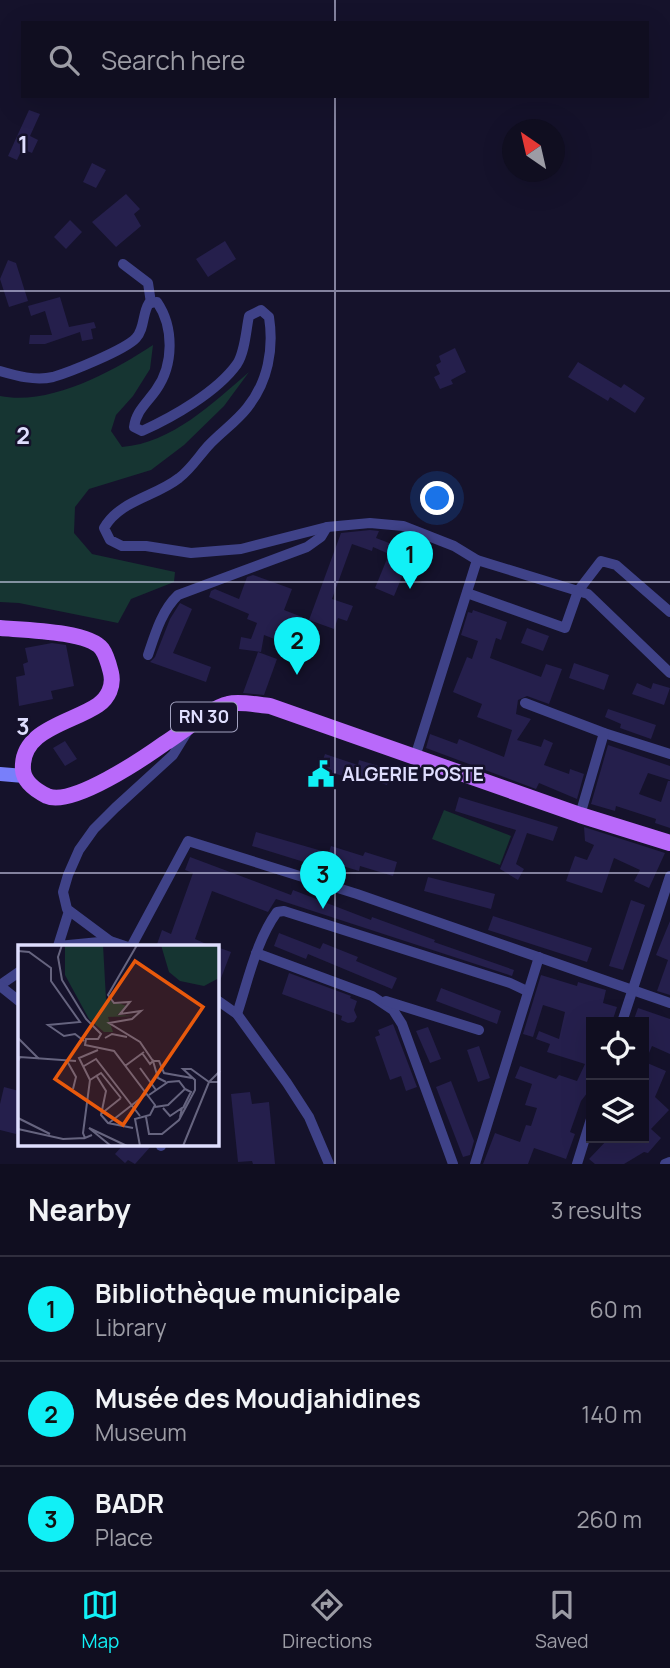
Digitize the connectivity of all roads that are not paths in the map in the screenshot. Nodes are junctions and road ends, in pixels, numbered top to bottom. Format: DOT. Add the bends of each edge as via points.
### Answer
graph roads {
  1 [pos="123,264"];
  2 [pos="151,303"];
  3 [pos="0,371"];
  4 [pos="327,527"];
  5 [pos="477,560"];
  6 [pos="578,591"];
  7 [pos="467,593"];
  8 [pos="670,612"];
  9 [pos="0,628"];
  10 [pos="148,655"];
  11 [pos="670,673"];
  12 [pos="525,703"];
  13 [pos="192,724"];
  14 [pos="604,733"];
  15 [pos="670,754"];
  16 [pos="415,757"];
  17 [pos="0,774"];
  18 [pos="24,776"];
  19 [pos="580,815"];
  20 [pos="670,843"];
  21 [pos="670,876"];
  22 [pos="69,911"];
  23 [pos="110,942"];
  24 [pos="57,945"];
  25 [pos="70,945"];
  26 [pos="122,945"];
  27 [pos="131,945"];
  28 [pos="256,953"];
  29 [pos="539,957"];
  30 [pos="18,973"];
  31 [pos="0,985"];
  32 [pos="633,989"];
  33 [pos="527,991"];
  34 [pos="372,996"];
  35 [pos="18,1000"];
  36 [pos="219,1001"];
  37 [pos="670,1003"];
  38 [pos="237,1014"];
  39 [pos="624,1017"];
  40 [pos="478,1030"];
  41 [pos="586,1135"];
  42 [pos="670,1161"];
  43 [pos="329,1164"];
  44 [pos="453,1164"];
  45 [pos="475,1164"];
  46 [pos="577,1164"];
  47 [pos="665,1164"];
  1 -- 2 [label="street" via="148,283"];
  2 -- 3 [label="street" via="142,330 125,347 52,377 24,378"];
  2 -- 4 [label="street" via="160,306 170,331 168,360 158,388 135,416 134,427 142,431 186,407 238,363 249,316 261,310 269,317 270,356 264,380 247,408 179,478 110,516 104,528 110,540 191,553 242,549"];
  4 -- 5 [label="street" via="403,526"];
  4 -- 10 [label="street" via="307,547 178,595 154,634"];
  5 -- 6 [label="street"];
  5 -- 7 [label="street"];
  6 -- 7 [label="street" via="565,628"];
  6 -- 8 [label="street" via="601,561 616,565"];
  6 -- 11 [label="street" via="588,594"];
  7 -- 16 [label="street"];
  9 -- 18 [label="main road" via="84,637 101,647 113,680 108,696 97,706 38,736 27,751"];
  12 -- 14 [label="street"];
  13 -- 16 [label="main road, RN 30" via="228,704 270,706"];
  13 -- 18 [label="main road, RN 30" via="96,786 70,796 50,798"];
  13 -- 22 [label="street" via="173,755 94,829 79,850 63,892"];
  14 -- 15 [label="street"];
  14 -- 19 [label="street"];
  16 -- 19 [label="main road, RN 30"];
  17 -- 18 [label="street"];
  19 -- 20 [label="main road, RN 30"];
  21 -- 32 [label="street"];
  22 -- 23 [label="street"];
  22 -- 24 [label="street"];
  23 -- 25 [label="street"];
  23 -- 26 [label="street"];
  27 -- 29 [label="street" via="188,841"];
  28 -- 33 [label="street" via="271,920 284,911"];
  28 -- 34 [label="street"];
  28 -- 38 [label="street"];
  29 -- 32 [label="street"];
  29 -- 33 [label="street"];
  30 -- 31 [label="street"];
  31 -- 35 [label="street"];
  32 -- 37 [label="street"];
  32 -- 39 [label="street"];
  33 -- 45 [label="street"];
  34 -- 40 [label="street"];
  34 -- 44 [label="street" via="393,1010 402,1024"];
  36 -- 38 [label="street"];
  38 -- 43 [label="street" via="309,1117"];
  41 -- 46 [label="street"];
  42 -- 47 [label="street"];
}
